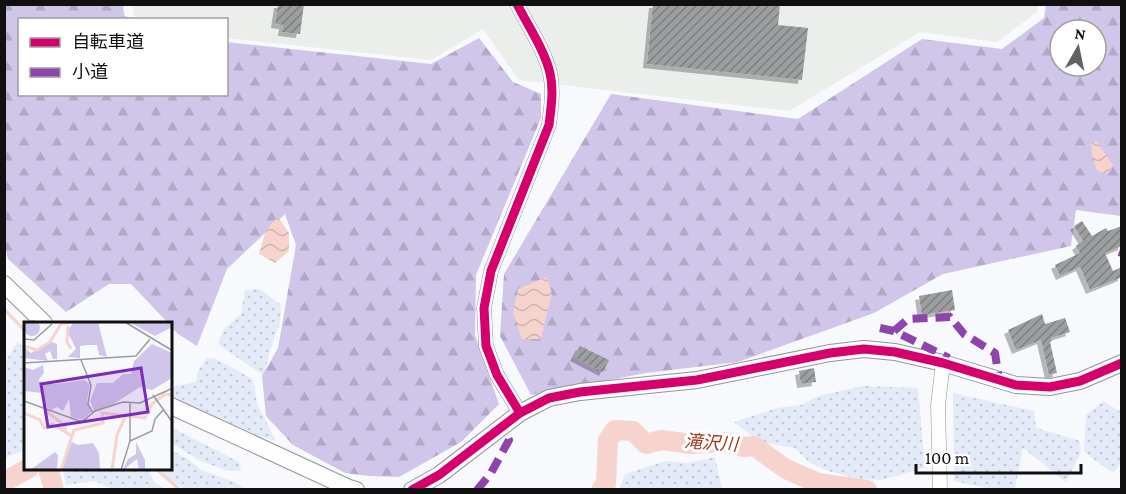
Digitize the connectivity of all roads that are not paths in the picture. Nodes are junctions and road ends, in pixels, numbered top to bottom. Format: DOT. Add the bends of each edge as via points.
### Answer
graph roads {
  1 [pos="517,4"];
  2 [pos="4,284"];
  3 [pos="43,322"];
  4 [pos="944,363"];
  5 [pos="1122,363"];
  6 [pos="172,405"];
  7 [pos="520,413"];
  8 [pos="940,484"];
  9 [pos="356,489"];
  10 [pos="412,489"];
  1 -- 7 [label="street" via="550,73 552,104 549,125 491,271 484,308 486,346 497,375"];
  2 -- 3 [label="street"];
  4 -- 5 [label="street" via="1016,385 1050,387 1080,381"];
  4 -- 7 [label="street" via="864,349 830,353 697,380 549,398"];
  4 -- 8 [label="street" via="938,405"];
  6 -- 9 [label="street"];
  7 -- 10 [label="street" via="439,475"];
}
